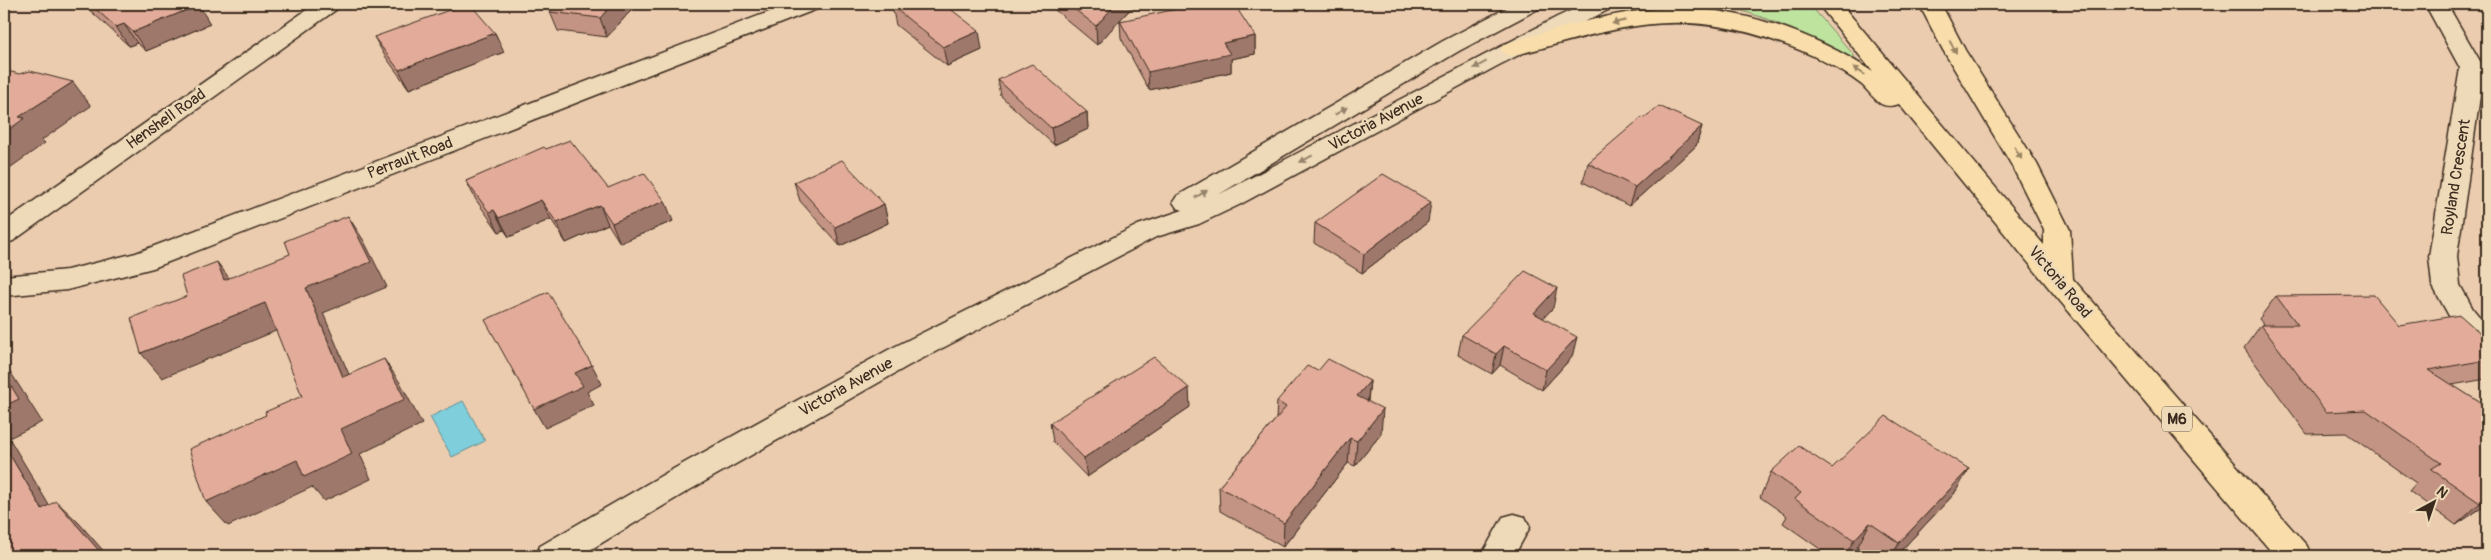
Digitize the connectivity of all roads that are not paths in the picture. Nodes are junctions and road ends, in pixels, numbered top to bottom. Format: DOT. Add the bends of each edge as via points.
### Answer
graph roads {
  1 [pos="329,4"];
  2 [pos="809,4"];
  3 [pos="1530,4"];
  4 [pos="1602,4"];
  5 [pos="1829,4"];
  6 [pos="1930,4"];
  7 [pos="2436,4"];
  8 [pos="1512,49"];
  9 [pos="2480,71"];
  10 [pos="1948,147"];
  11 [pos="1147,231"];
  12 [pos="4,235"];
  13 [pos="2059,280"];
  14 [pos="4,286"];
  15 [pos="2487,346"];
  16 [pos="1514,527"];
  17 [pos="552,556"];
  18 [pos="1497,556"];
  19 [pos="2295,556"];
  1 -- 12 [label="street, Henshell Road"];
  2 -- 14 [label="street, Perrault Road" via="142,261 67,280"];
  11 -- 3 [label="street, Victoria Avenue, one-way" via="1181,206 1451,46"];
  4 -- 8 [label="street, Victoria Avenue"];
  5 -- 10 [label="main road, Victoria Road / M6"];
  6 -- 13 [label="main road, one-way" via="1954,50 2024,164 2057,230"];
  7 -- 9 [label="street, Royland Crescent"];
  10 -- 8 [label="main road, one-way" via="1907,119 1879,86 1854,68 1788,38 1722,21 1670,15 1637,18"];
  8 -- 11 [label="street, Victoria Avenue, one-way" via="1226,201 1176,224"];
  9 -- 15 [label="street, Royland Crescent" via="2443,256 2446,284 2463,316"];
  10 -- 13 [label="main road, Victoria Road / M6"];
  11 -- 17 [label="street, Victoria Avenue" via="898,358"];
  13 -- 19 [label="main road, Victoria Road / M6"];
  16 -- 18 [label="street"];
}
